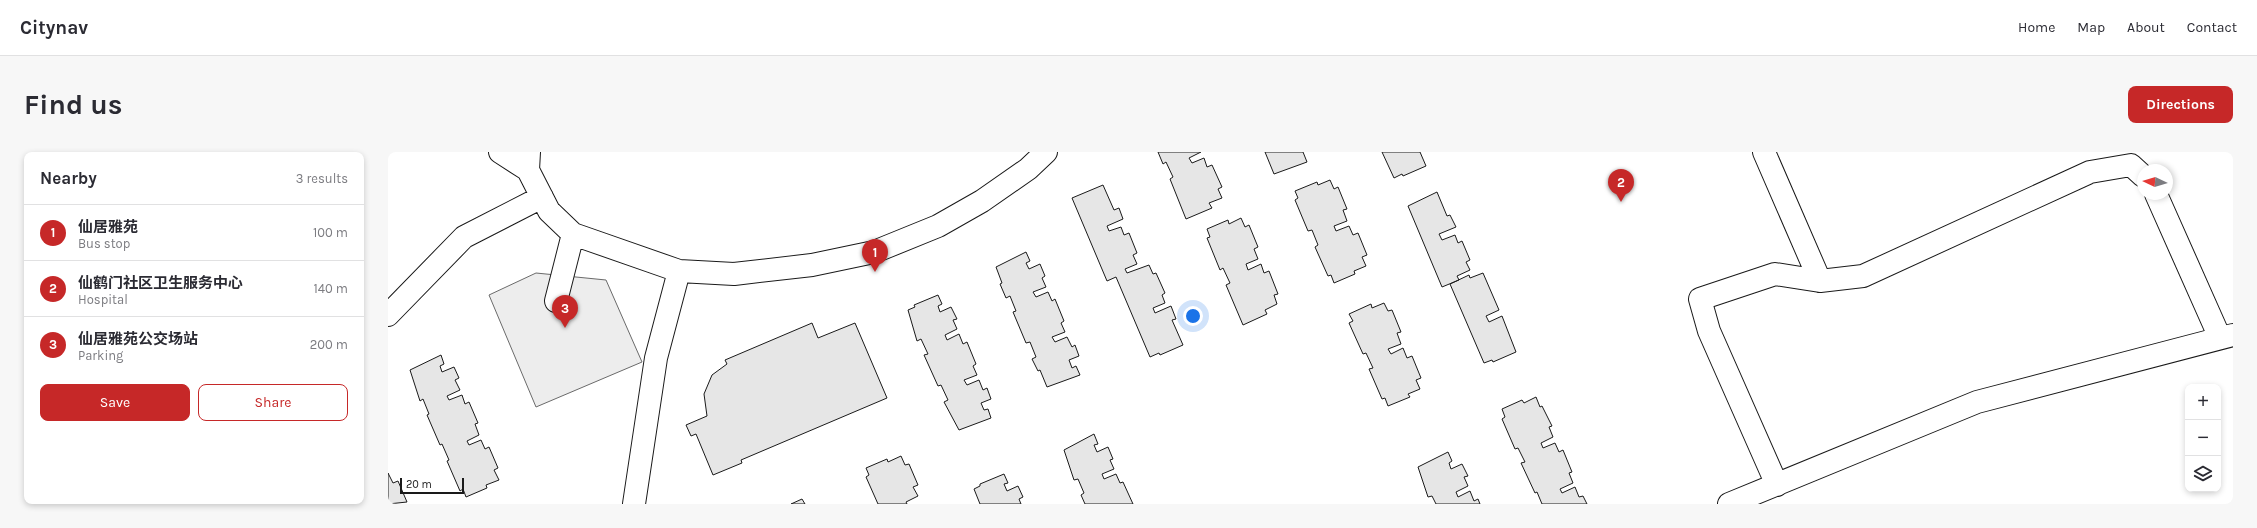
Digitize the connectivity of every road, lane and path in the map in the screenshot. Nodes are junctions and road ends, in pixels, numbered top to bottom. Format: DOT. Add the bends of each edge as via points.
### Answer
graph roads {
  1 [pos="500,152"];
  2 [pos="1046,152"];
  3 [pos="1764,152"];
  4 [pos="528,161"];
  5 [pos="2137,170"];
  6 [pos="542,197"];
  7 [pos="2159,200"];
  8 [pos="573,234"];
  9 [pos="679,271"];
  10 [pos="1820,281"];
  11 [pos="556,301"];
  12 [pos="388,315"];
  13 [pos="2226,337"];
  14 [pos="1777,485"];
  15 [pos="634,504"];
  16 [pos="1729,504"];
  1 -- 4 [label="street" via="503,156"];
  2 -- 9 [label="street" via="1028,169 982,201 938,226 874,252 812,266 734,274"];
  3 -- 10 [label="street"];
  4 -- 6 [label="street"];
  5 -- 10 [label="street" via="2131,165 2090,172 1863,276"];
  6 -- 8 [label="street" via="549,211"];
  6 -- 12 [label="street" via="464,237"];
  7 -- 13 [label="street"];
  8 -- 9 [label="street"];
  8 -- 11 [label="street"];
  9 -- 15 [label="street" via="656,358"];
  10 -- 14 [label="street" via="1775,274 1700,299 1709,331"];
  13 -- 14 [label="street" via="1977,402"];
  14 -- 16 [label="street"];
}
